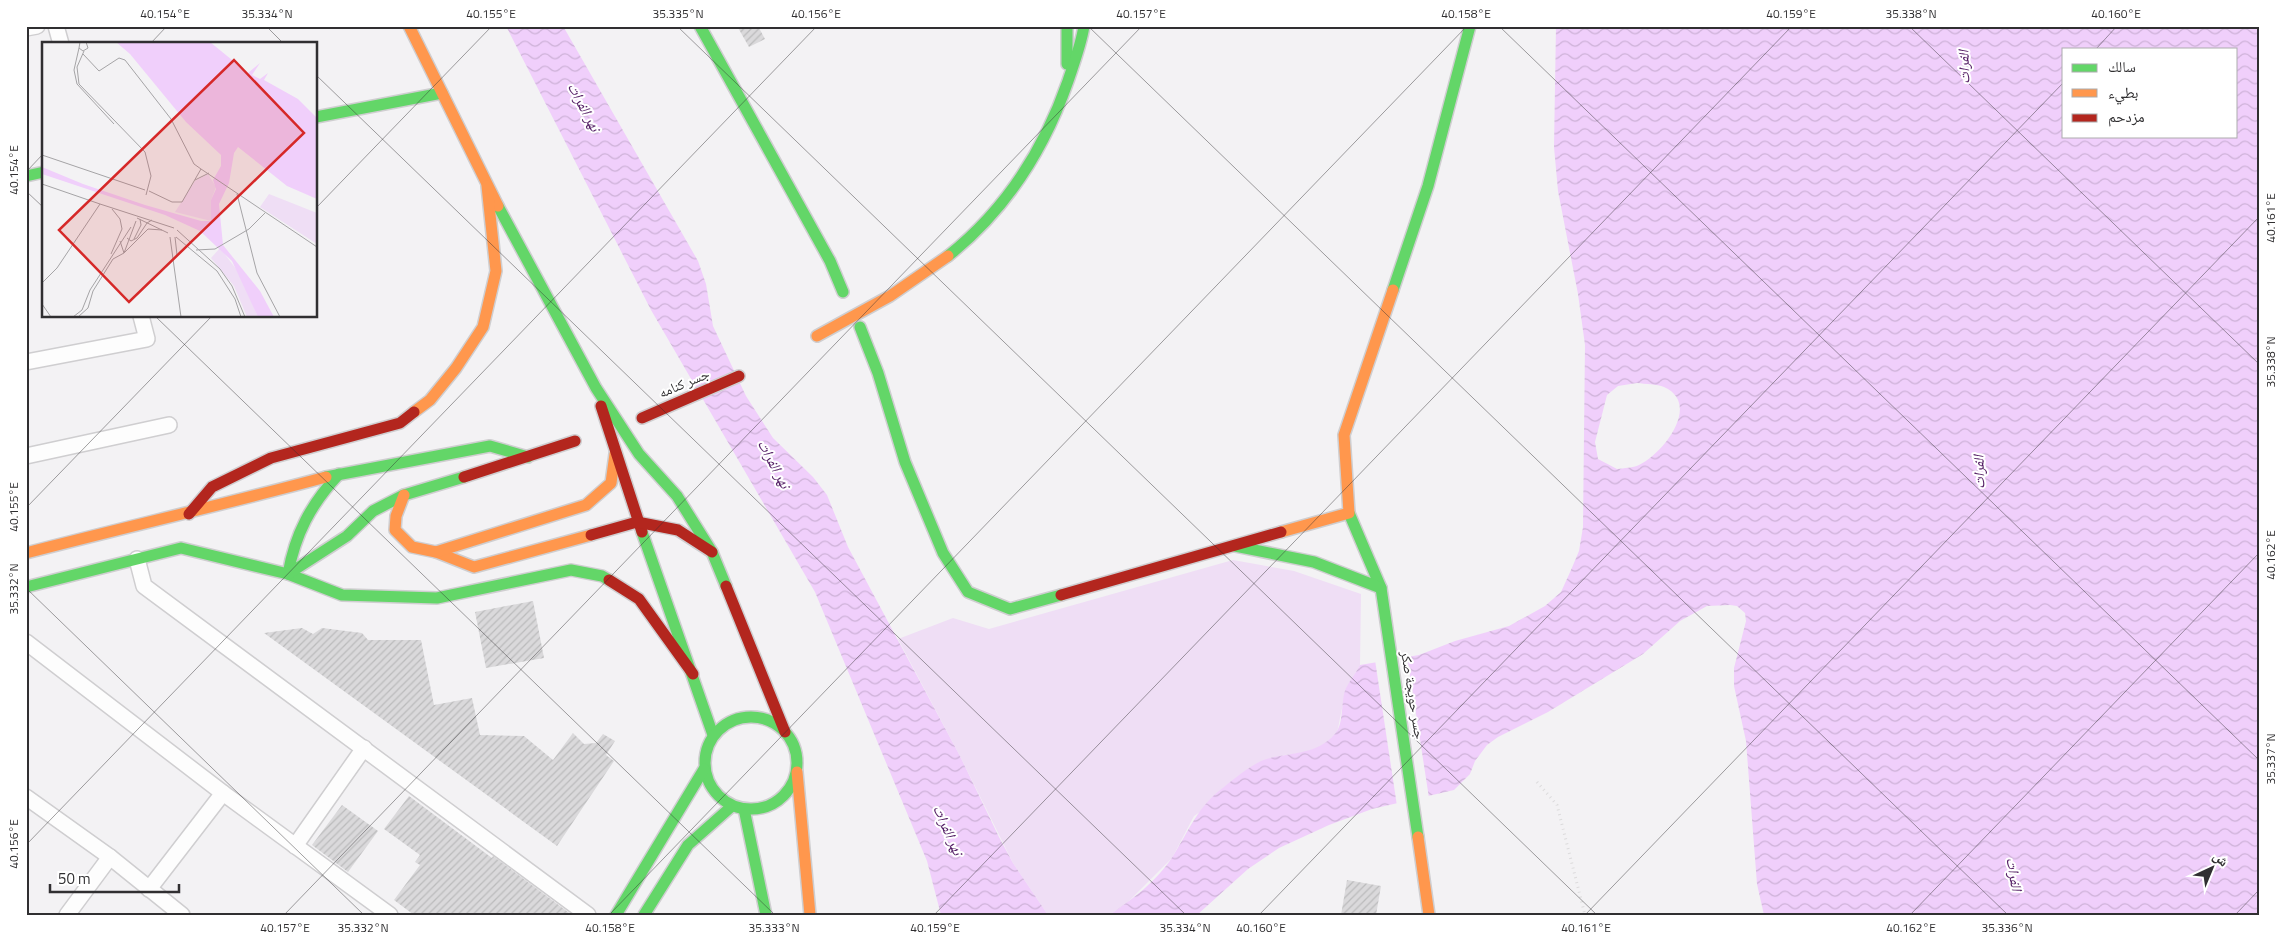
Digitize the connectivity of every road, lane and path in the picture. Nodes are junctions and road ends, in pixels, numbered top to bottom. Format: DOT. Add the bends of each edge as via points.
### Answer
graph roads {
  1 [pos="37,26"];
  2 [pos="56,26"];
  3 [pos="409,26"];
  4 [pos="700,26"];
  5 [pos="1067,26"];
  6 [pos="1084,26"];
  7 [pos="1470,26"];
  8 [pos="26,28"];
  9 [pos="60,42"];
  10 [pos="1067,88"];
  11 [pos="442,93"];
  12 [pos="318,117"];
  13 [pos="42,172"];
  14 [pos="26,176"];
  15 [pos="487,186"];
  16 [pos="843,292"];
  17 [pos="142,318"];
  18 [pos="860,327"];
  19 [pos="816,336"];
  20 [pos="26,362"];
  21 [pos="739,376"];
  22 [pos="596,388"];
  23 [pos="642,418"];
  24 [pos="169,425"];
  25 [pos="575,441"];
  26 [pos="614,454"];
  27 [pos="26,456"];
  28 [pos="528,457"];
  29 [pos="339,474"];
  30 [pos="404,494"];
  31 [pos="1349,513"];
  32 [pos="189,514"];
  33 [pos="638,522"];
  34 [pos="1231,545"];
  35 [pos="436,552"];
  36 [pos="712,552"];
  37 [pos="26,553"];
  38 [pos="137,559"];
  39 [pos="288,574"];
  40 [pos="26,586"];
  41 [pos="1381,588"];
  42 [pos="26,642"];
  43 [pos="694,674"];
  44 [pos="786,732"];
  45 [pos="713,735"];
  46 [pos="364,748"];
  47 [pos="704,769"];
  48 [pos="797,770"];
  49 [pos="1537,782"];
  50 [pos="223,793"];
  51 [pos="26,797"];
  52 [pos="738,808"];
  53 [pos="295,846"];
  54 [pos="110,857"];
  55 [pos="149,889"];
  56 [pos="67,915"];
  57 [pos="182,915"];
  58 [pos="390,915"];
  59 [pos="588,915"];
  60 [pos="616,915"];
  61 [pos="644,915"];
  62 [pos="766,915"];
  63 [pos="810,915"];
  64 [pos="1430,915"];
  65 [pos="1585,915"];
  1 -- 8 [label="street"];
  2 -- 9 [label="street"];
  3 -- 11 [label="main road"];
  4 -- 16 [label="main road" via="830,261"];
  5 -- 10 [label="main road"];
  6 -- 10 [label="main road"];
  7 -- 31 [label="main road, جسر حويجة صكر" via="1428,186 1344,435"];
  10 -- 19 [label="main road" via="1040,151 1021,180 972,237 900,290"];
  11 -- 12 [label="main road"];
  11 -- 15 [label="main road"];
  13 -- 14 [label="main road"];
  15 -- 22 [label="main road"];
  15 -- 32 [label="main road" via="496,271 483,327 430,400 400,423 271,458 212,487"];
  17 -- 20 [label="street" via="147,339"];
  18 -- 34 [label="main road" via="878,373 905,462 943,553 968,592 1010,609"];
  21 -- 23 [label="main road, جسر كنامه"];
  22 -- 26 [label="main road"];
  22 -- 36 [label="main road" via="639,454 677,496"];
  24 -- 27 [label="street"];
  25 -- 28 [label="main road"];
  26 -- 33 [label="main road"];
  26 -- 35 [label="main road" via="611,483 586,505"];
  28 -- 29 [label="main road" via="490,446"];
  28 -- 30 [label="main road"];
  29 -- 32 [label="main road"];
  29 -- 39 [label="main road" via="303,518 292,545"];
  30 -- 35 [label="main road" via="395,530 412,547"];
  30 -- 39 [label="main road" via="373,511 347,536"];
  31 -- 34 [label="main road"];
  31 -- 41 [label="main road, جسر حويجة صكر"];
  32 -- 37 [label="main road"];
  33 -- 35 [label="main road" via="474,567"];
  33 -- 36 [label="main road" via="678,530"];
  33 -- 43 [label="main road"];
  34 -- 41 [label="main road" via="1314,562"];
  36 -- 44 [label="main road"];
  38 -- 39 [label="main road" via="181,548"];
  38 -- 40 [label="main road"];
  38 -- 46 [label="street" via="144,586"];
  39 -- 43 [label="main road" via="342,595 437,598 572,570 602,576 639,599"];
  41 -- 64 [label="main road, جسر حويجة صكر"];
  42 -- 50 [label="street"];
  43 -- 45 [label="main road"];
  44 -- 45 [label="main road" via="775,723 749,716 735,719"];
  44 -- 48 [label="main road" via="797,756"];
  45 -- 47 [label="main road" via="704,757"];
  46 -- 53 [label="street"];
  46 -- 59 [label="street"];
  47 -- 52 [label="main road" via="709,784 719,797"];
  47 -- 60 [label="main road"];
  48 -- 52 [label="main road" via="785,795 773,804 759,809"];
  48 -- 63 [label="main road"];
  49 -- 65 [label="path" via="1557,805"];
  50 -- 53 [label="street"];
  50 -- 55 [label="street"];
  51 -- 54 [label="street"];
  52 -- 61 [label="main road" via="688,845"];
  52 -- 62 [label="main road"];
  53 -- 58 [label="street"];
  54 -- 55 [label="street"];
  54 -- 56 [label="street"];
  55 -- 57 [label="street"];
}
